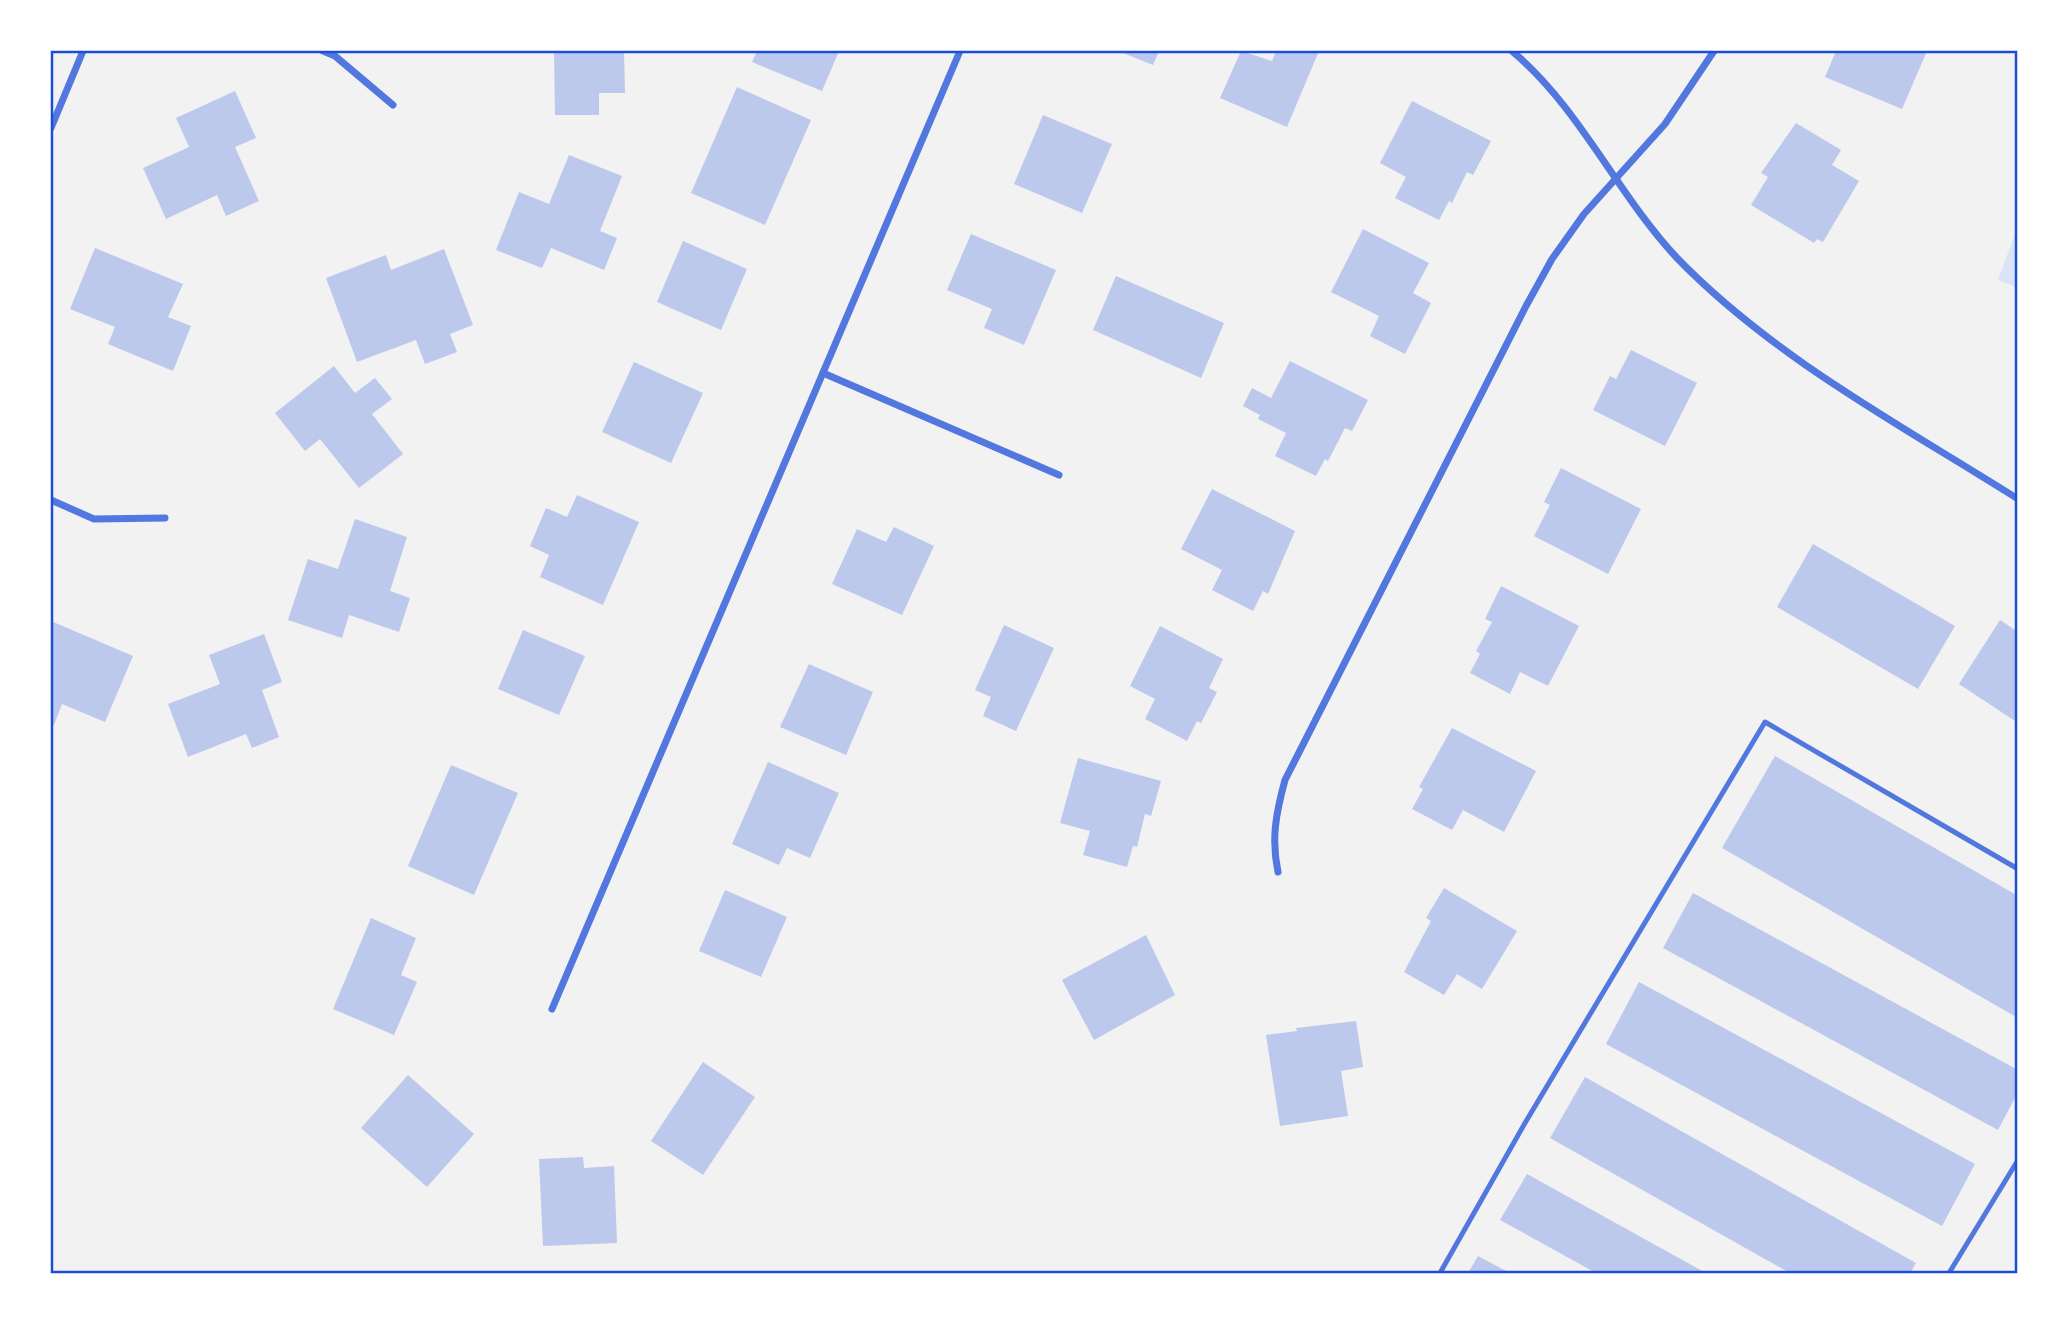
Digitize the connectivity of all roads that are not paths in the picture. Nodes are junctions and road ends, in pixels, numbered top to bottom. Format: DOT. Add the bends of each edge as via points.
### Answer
graph roads {
  1 [pos="83,51"];
  2 [pos="323,51"];
  3 [pos="960,51"];
  4 [pos="1512,51"];
  5 [pos="1714,51"];
  6 [pos="393,105"];
  7 [pos="51,128"];
  8 [pos="1616,177"];
  9 [pos="823,373"];
  10 [pos="1059,475"];
  11 [pos="2018,499"];
  12 [pos="51,500"];
  13 [pos="165,518"];
  14 [pos="2018,869"];
  15 [pos="1278,872"];
  16 [pos="552,1009"];
  17 [pos="2018,1160"];
  18 [pos="1440,1273"];
  19 [pos="1949,1273"];
  1 -- 7 [label="street"];
  2 -- 6 [label="street"];
  3 -- 9 [label="street"];
  4 -- 8 [label="street" via="1551,91"];
  5 -- 8 [label="street" via="1665,124"];
  8 -- 11 [label="street" via="1675,255 1735,312 1808,366"];
  8 -- 15 [label="street" via="1552,260 1526,306 1285,780 1273,828"];
  9 -- 10 [label="street"];
  9 -- 16 [label="street"];
  12 -- 13 [label="street" via="94,519"];
  14 -- 18 [label="lane" via="1765,722"];
  17 -- 19 [label="lane"];
}
